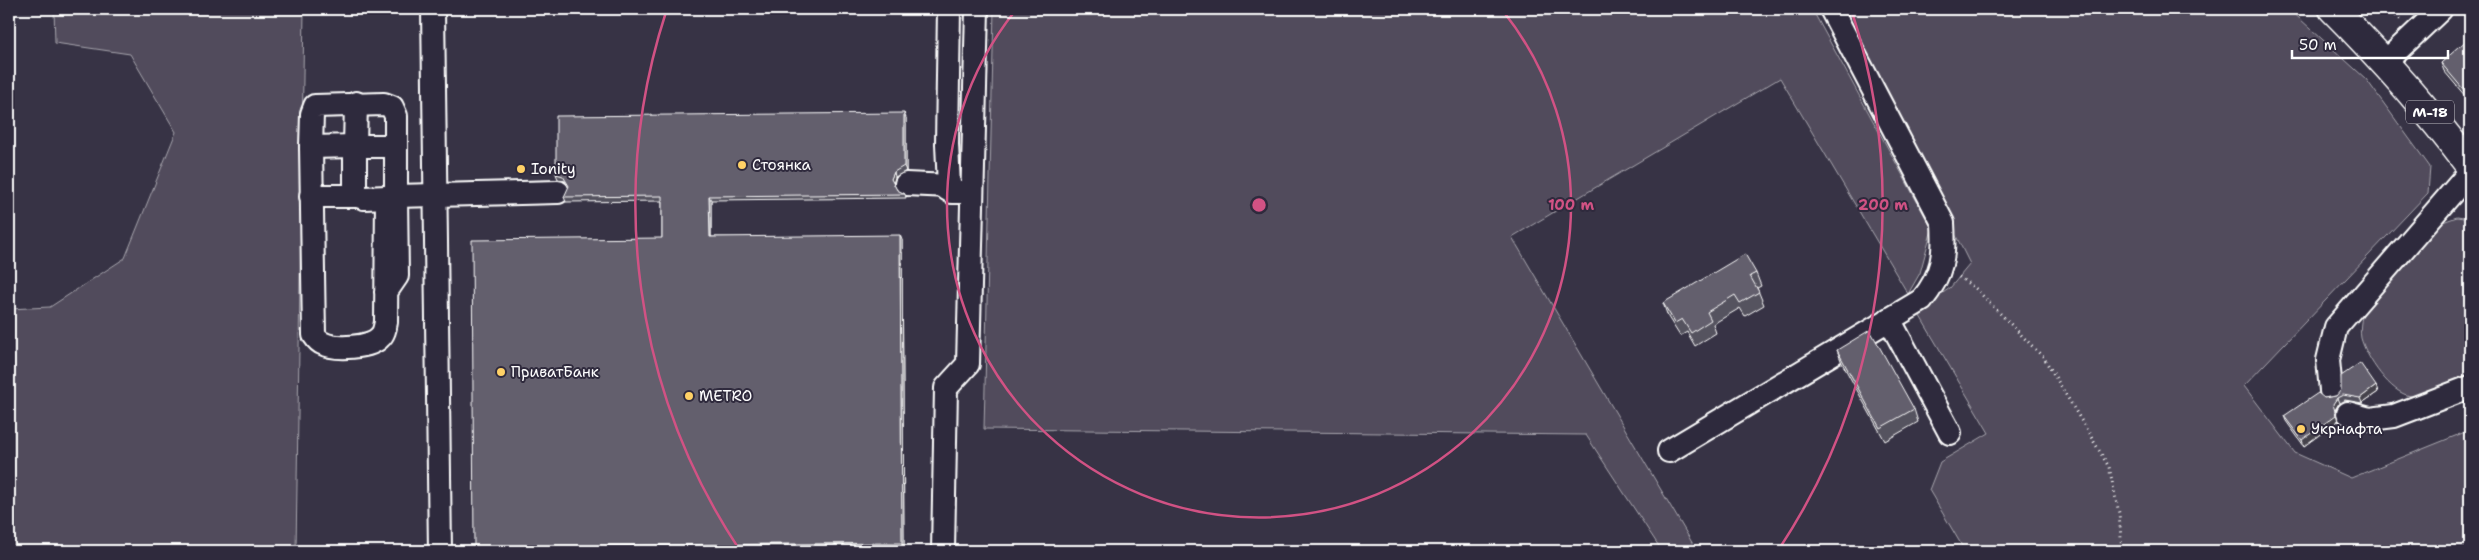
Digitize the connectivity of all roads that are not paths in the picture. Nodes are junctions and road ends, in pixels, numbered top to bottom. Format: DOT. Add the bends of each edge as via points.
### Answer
graph roads {
  1 [pos="433,9"];
  2 [pos="949,9"];
  3 [pos="977,9"];
  4 [pos="1831,9"];
  5 [pos="2333,9"];
  6 [pos="2441,9"];
  7 [pos="2385,62"];
  8 [pos="356,103"];
  9 [pos="355,146"];
  10 [pos="396,146"];
  11 [pos="311,147"];
  12 [pos="2470,166"];
  13 [pos="2470,172"];
  14 [pos="906,184"];
  15 [pos="949,186"];
  16 [pos="558,192"];
  17 [pos="972,192"];
  18 [pos="436,194"];
  19 [pos="311,196"];
  20 [pos="358,196"];
  21 [pos="393,198"];
  22 [pos="1889,319"];
  23 [pos="2470,387"];
  24 [pos="2331,391"];
  25 [pos="2348,413"];
  26 [pos="1950,433"];
  27 [pos="1669,451"];
  28 [pos="440,551"];
  29 [pos="943,551"];
  1 -- 18 [label="street"];
  2 -- 15 [label="street"];
  3 -- 17 [label="street"];
  4 -- 22 [label="street" via="1943,223 1945,253 1935,284 1922,300"];
  5 -- 7 [label="highway, М-18"];
  6 -- 7 [label="street"];
  7 -- 12 [label="highway, М-18" via="2432,115"];
  8 -- 9 [label="street"];
  8 -- 10 [label="street" via="392,107 396,116"];
  8 -- 11 [label="street" via="315,106"];
  9 -- 10 [label="street"];
  9 -- 11 [label="street"];
  9 -- 20 [label="street" via="355,189"];
  10 -- 21 [label="street"];
  11 -- 19 [label="street"];
  13 -- 24 [label="street" via="2336,327 2328,360"];
  14 -- 15 [label="street"];
  15 -- 17 [label="street" via="947,189 952,192"];
  16 -- 18 [label="street"];
  17 -- 29 [label="street" via="968,364 946,388"];
  18 -- 21 [label="street"];
  18 -- 28 [label="street"];
  19 -- 20 [label="street"];
  19 -- 21 [label="street" via="314,335 321,343 331,346 360,346 382,336 386,322 384,249"];
  20 -- 21 [label="street"];
  22 -- 26 [label="street"];
  22 -- 27 [label="street"];
  23 -- 25 [label="street" via="2394,416 2370,419"];
}
